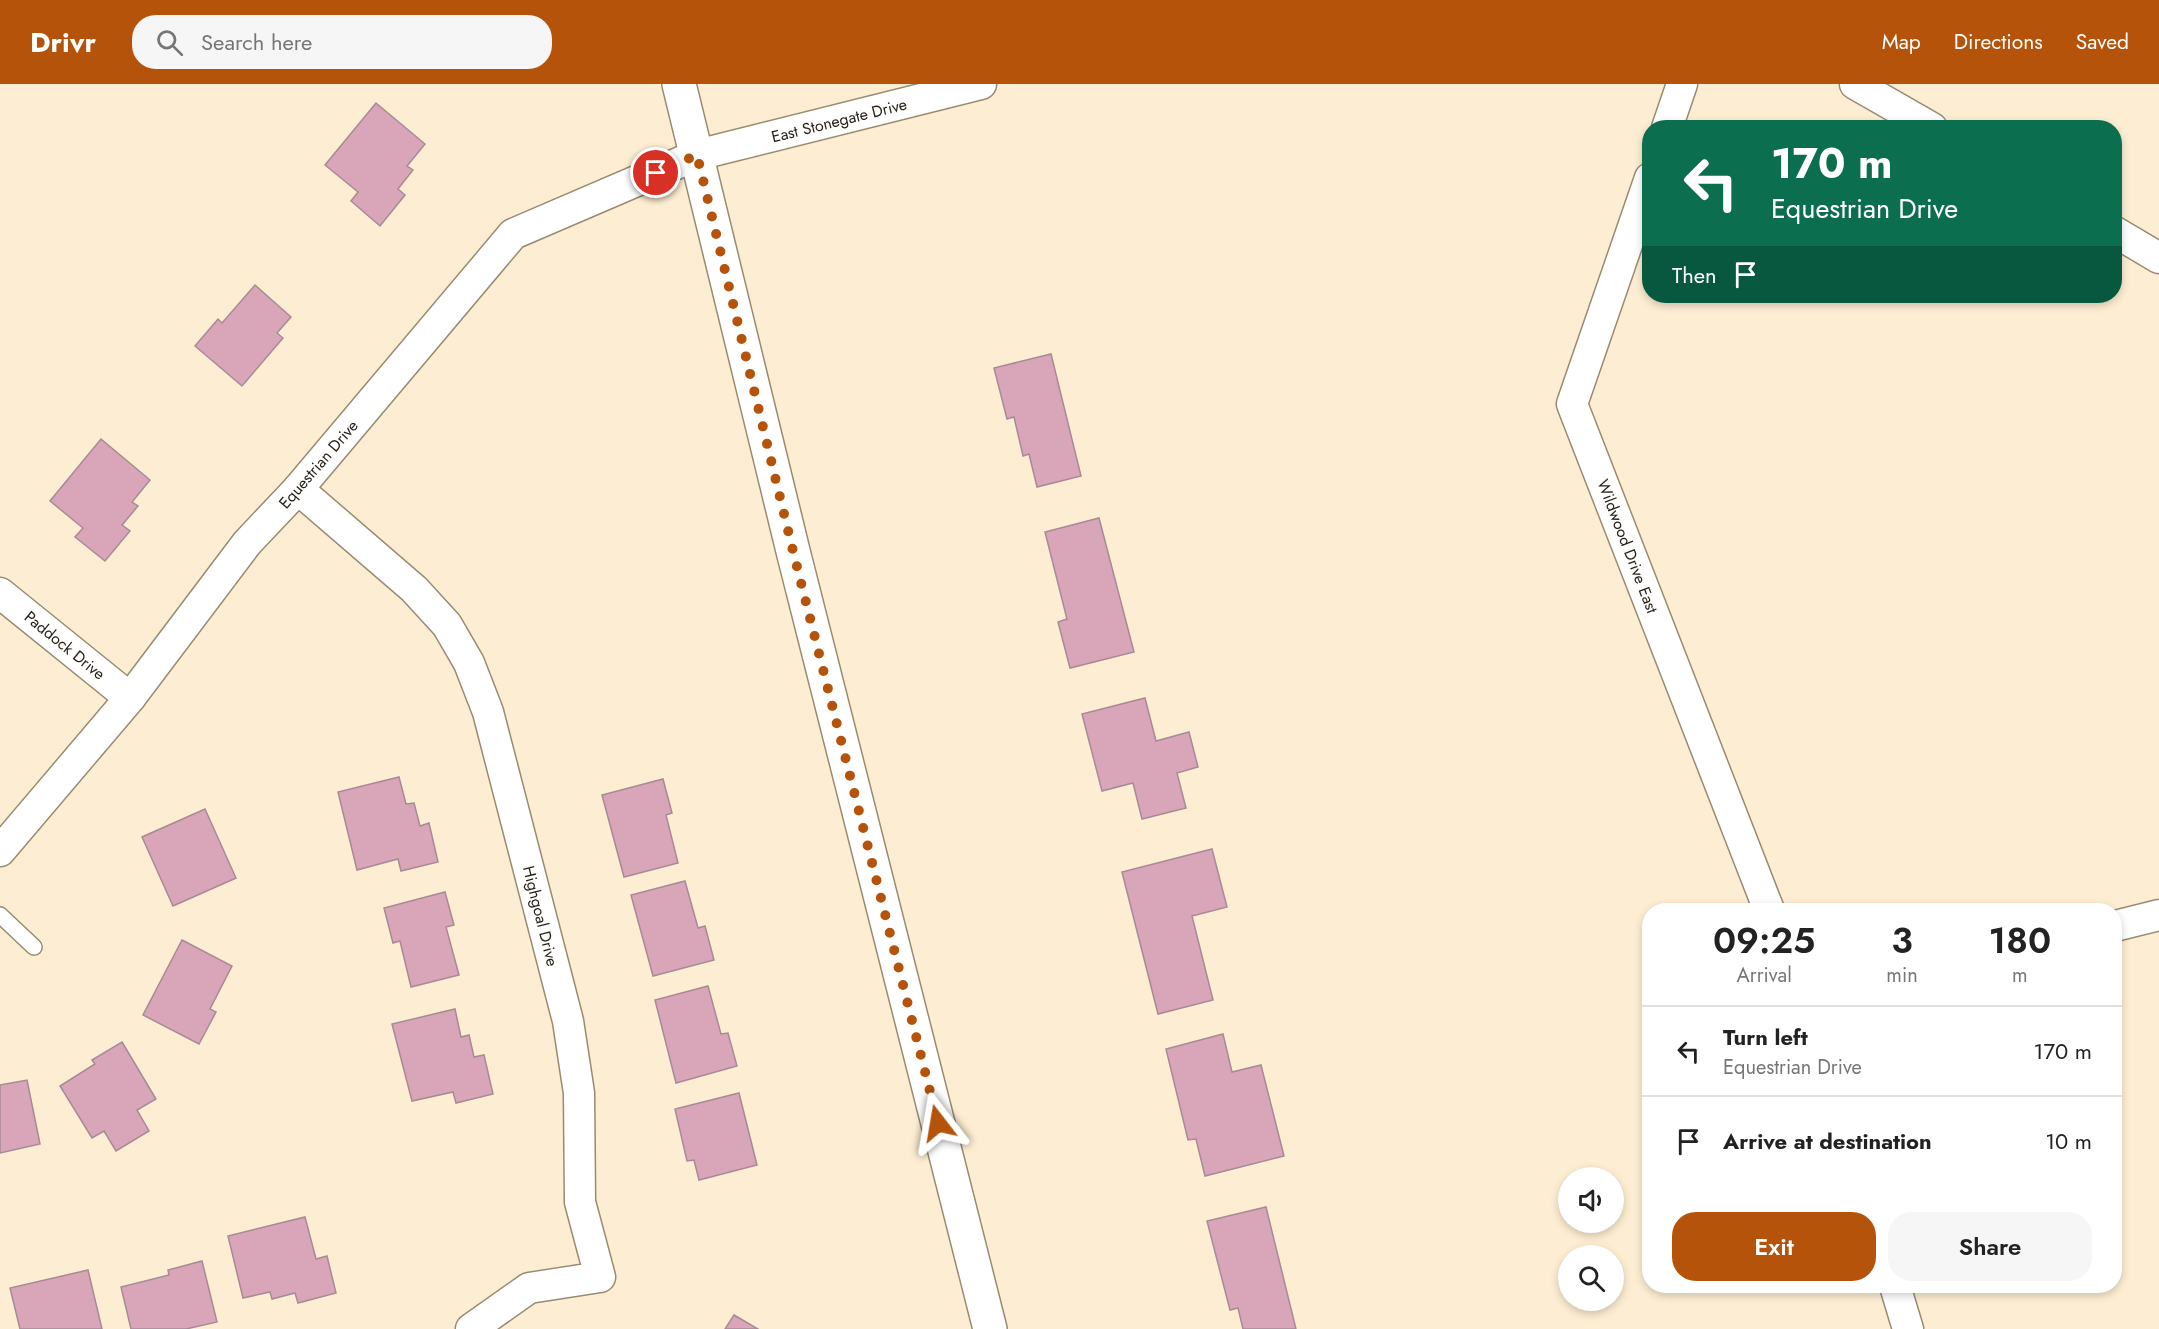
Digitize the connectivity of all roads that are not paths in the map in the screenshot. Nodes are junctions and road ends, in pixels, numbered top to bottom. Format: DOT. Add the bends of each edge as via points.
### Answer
graph roads {
  1 [pos="679,84"];
  2 [pos="981,84"];
  3 [pos="1682,84"];
  4 [pos="1856,84"];
  5 [pos="1671,120"];
  6 [pos="1918,120"];
  7 [pos="697,155"];
  8 [pos="1642,201"];
  9 [pos="2122,236"];
  10 [pos="2159,258"];
  11 [pos="298,489"];
  12 [pos="0,593"];
  13 [pos="130,698"];
  14 [pos="0,851"];
  15 [pos="1766,903"];
  16 [pos="0,915"];
  17 [pos="2159,915"];
  18 [pos="2122,924"];
  19 [pos="34,947"];
  20 [pos="1897,1293"];
  21 [pos="471,1329"];
  22 [pos="990,1329"];
  23 [pos="1908,1329"];
  1 -- 7 [label="main road"];
  2 -- 7 [label="street, East Stonegate Drive"];
  3 -- 5 [label="street"];
  4 -- 6 [label="street"];
  7 -- 11 [label="street, Equestrian Drive" via="513,234"];
  7 -- 22 [label="main road"];
  8 -- 15 [label="street, Wildwood Drive East" via="1572,404"];
  9 -- 10 [label="street"];
  11 -- 13 [label="street, Equestrian Drive" via="247,543"];
  11 -- 21 [label="street, Highgoal Drive" via="414,589 447,625 469,663 489,712 568,1021 579,1093 580,1202 600,1277 529,1287"];
  12 -- 13 [label="street, Paddock Drive"];
  13 -- 14 [label="street, Equestrian Drive"];
  16 -- 19 [label="lane"];
  17 -- 18 [label="street"];
  20 -- 23 [label="street"];
}
